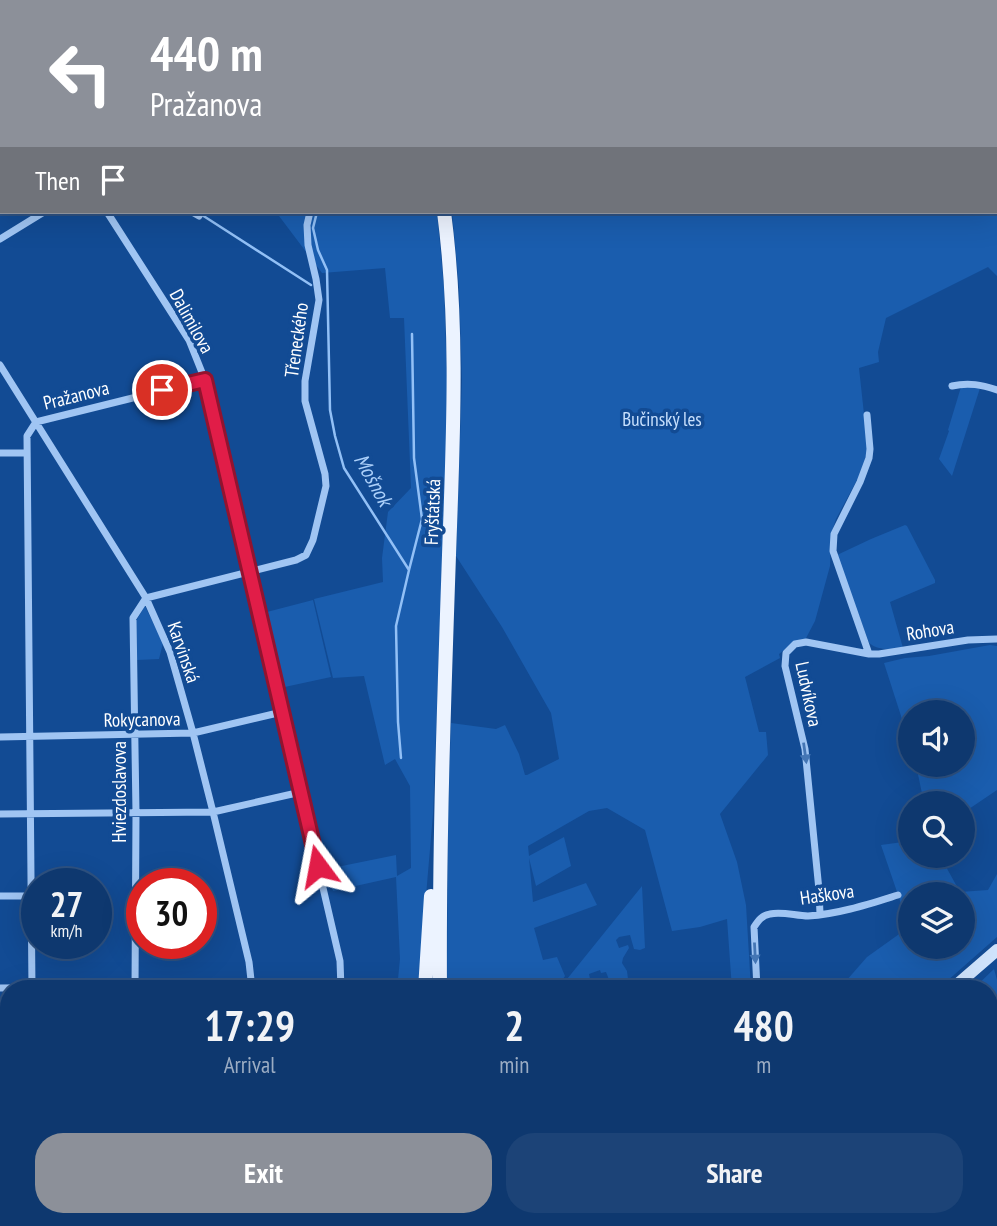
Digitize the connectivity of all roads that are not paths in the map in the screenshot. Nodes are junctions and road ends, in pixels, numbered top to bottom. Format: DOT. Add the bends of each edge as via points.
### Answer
graph roads {
  1 [pos="41,214"];
  2 [pos="108,214"];
  3 [pos="310,214"];
  4 [pos="444,214"];
  5 [pos="0,239"];
  6 [pos="0,365"];
  7 [pos="205,380"];
  8 [pos="953,386"];
  9 [pos="997,390"];
  10 [pos="867,415"];
  11 [pos="36,422"];
  12 [pos="0,453"];
  13 [pos="27,453"];
  14 [pos="250,573"];
  15 [pos="146,598"];
  16 [pos="997,639"];
  17 [pos="869,654"];
  18 [pos="282,712"];
  19 [pos="193,733"];
  20 [pos="134,735"];
  21 [pos="30,736"];
  22 [pos="0,737"];
  23 [pos="300,792"];
  24 [pos="213,812"];
  25 [pos="135,813"];
  26 [pos="0,814"];
  27 [pos="31,814"];
  28 [pos="440,814"];
  29 [pos="32,868"];
  30 [pos="898,895"];
  31 [pos="0,896"];
  32 [pos="21,896"];
  33 [pos="820,914"];
  34 [pos="996,954"];
  35 [pos="32,959"];
  36 [pos="32,980"];
  37 [pos="135,980"];
  38 [pos="251,980"];
  39 [pos="341,980"];
  40 [pos="425,980"];
  41 [pos="440,980"];
  42 [pos="757,980"];
  43 [pos="963,980"];
  1 -- 5 [label="street"];
  2 -- 7 [label="street, Dalimilova" via="189,341"];
  3 -- 14 [label="street, Třeneckého" via="307,245 319,300 305,401 326,486 306,555"];
  4 -- 28 [label="main road, Fryštátská" via="455,380"];
  6 -- 11 [label="street, Karvinská"];
  7 -- 11 [label="street, Pražanova"];
  7 -- 14 [label="street, Dalimilova"];
  8 -- 9 [label="street" via="963,383"];
  10 -- 17 [label="street" via="869,458 836,527 833,551"];
  11 -- 13 [label="street" via="27,436"];
  11 -- 15 [label="street, Karvinská"];
  12 -- 13 [label="street"];
  13 -- 21 [label="street"];
  14 -- 15 [label="street, Třeneckého"];
  14 -- 18 [label="street, Dalimilova"];
  15 -- 19 [label="street, Karvinská" via="170,652"];
  15 -- 20 [label="street, Hviezdoslavova" via="133,618"];
  16 -- 17 [label="street, Rohova"];
  17 -- 33 [label="street, Ludvíkova, one-way" via="806,642 795,644 786,653 785,666 805,749"];
  18 -- 19 [label="street, Rokycanova"];
  18 -- 23 [label="street, Dalimilova"];
  19 -- 20 [label="street, Rokycanova"];
  19 -- 24 [label="street, Karvinská"];
  20 -- 21 [label="street, Rokycanova"];
  20 -- 25 [label="street, Hviezdoslavova"];
  21 -- 22 [label="street, Rokycanova"];
  21 -- 27 [label="street"];
  23 -- 24 [label="street"];
  23 -- 39 [label="street, Dalimilova"];
  24 -- 25 [label="street"];
  24 -- 38 [label="street, Karvinská"];
  25 -- 27 [label="street"];
  25 -- 37 [label="street, Hviezdoslavova"];
  26 -- 27 [label="street"];
  27 -- 29 [label="street"];
  28 -- 40 [label="main road, Fryštátská"];
  28 -- 41 [label="main road, Fryštátská"];
  30 -- 33 [label="street, Haškova"];
  31 -- 32 [label="street"];
  33 -- 42 [label="street, Haškova, one-way" via="771,913 759,919 754,927"];
  34 -- 43 [label="main road"];
  35 -- 36 [label="street"];
}
